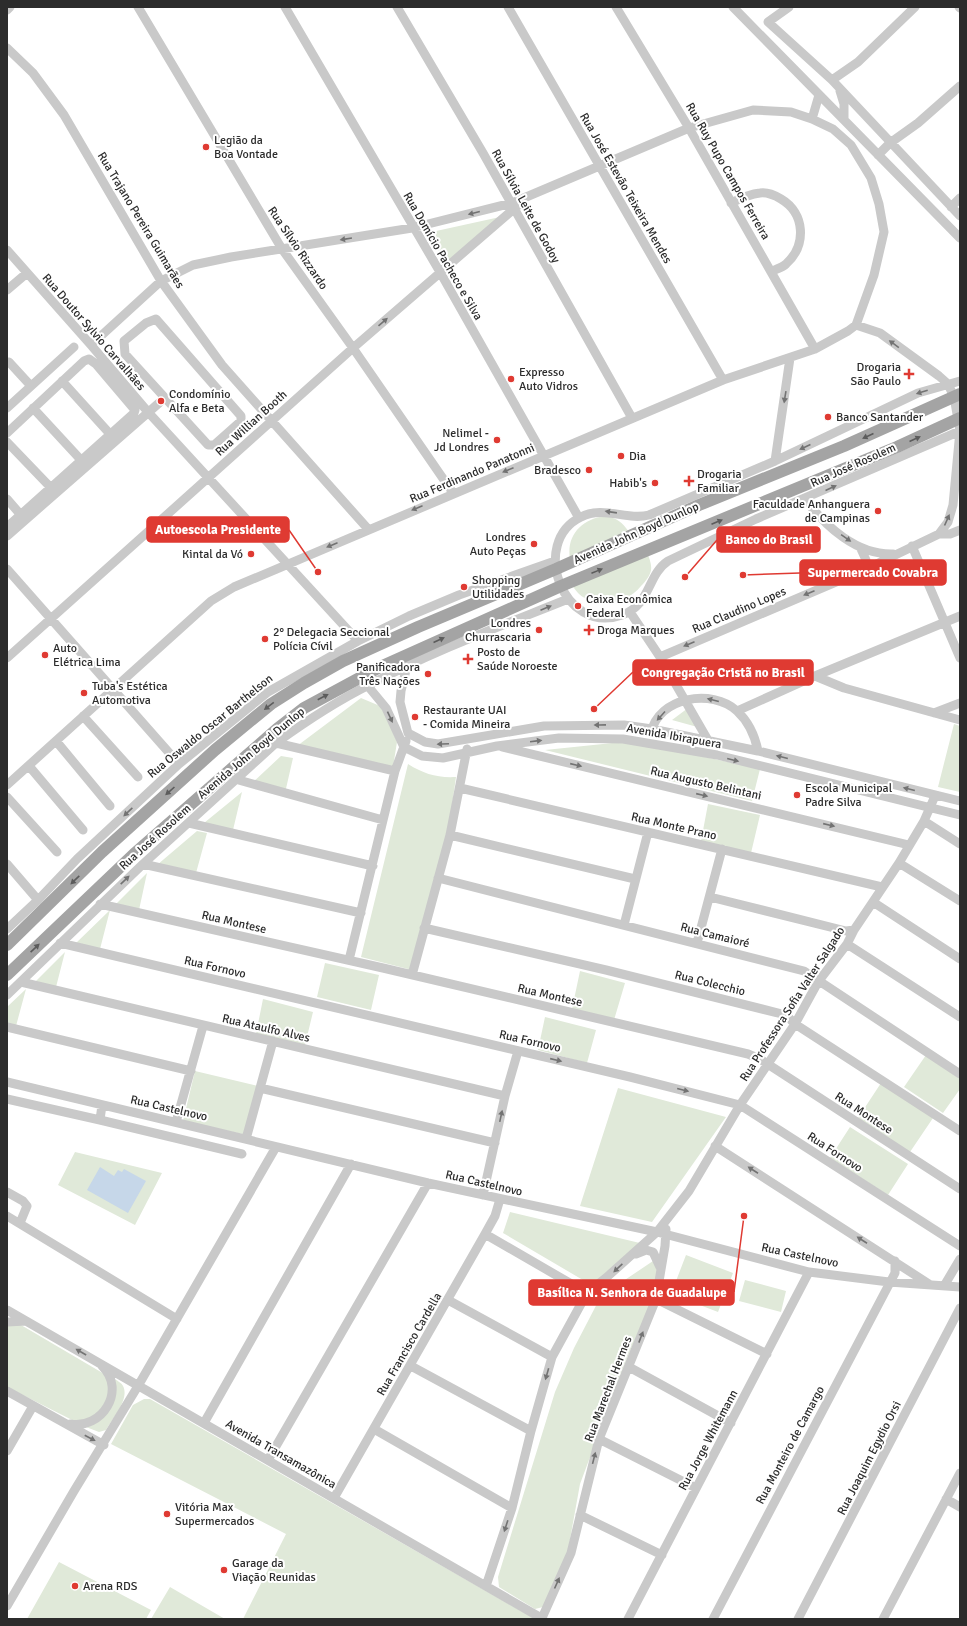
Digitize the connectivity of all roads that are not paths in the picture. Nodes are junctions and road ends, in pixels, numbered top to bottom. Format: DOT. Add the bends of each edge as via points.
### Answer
graph roads {
  1 [pos="10,7"];
  2 [pos="138,7"];
  3 [pos="285,7"];
  4 [pos="397,7"];
  5 [pos="508,7"];
  6 [pos="616,7"];
  7 [pos="733,7"];
  8 [pos="789,7"];
  9 [pos="915,7"];
  10 [pos="7,10"];
  11 [pos="7,48"];
  12 [pos="832,80"];
  13 [pos="960,86"];
  14 [pos="839,88"];
  15 [pos="819,95"];
  16 [pos="844,118"];
  17 [pos="812,119"];
  18 [pos="689,128"];
  19 [pos="890,143"];
  20 [pos="878,155"];
  21 [pos="599,165"];
  22 [pos="960,198"];
  23 [pos="731,203"];
  24 [pos="513,206"];
  25 [pos="952,207"];
  26 [pos="960,216"];
  27 [pos="412,228"];
  28 [pos="960,238"];
  29 [pos="282,249"];
  30 [pos="7,250"];
  31 [pos="440,272"];
  32 [pos="772,272"];
  33 [pos="27,273"];
  34 [pos="161,281"];
  35 [pos="7,290"];
  36 [pos="856,325"];
  37 [pos="91,344"];
  38 [pos="74,347"];
  39 [pos="353,348"];
  40 [pos="815,349"];
  41 [pos="790,358"];
  42 [pos="9,362"];
  43 [pos="723,380"];
  44 [pos="62,381"];
  45 [pos="960,381"];
  46 [pos="948,384"];
  47 [pos="31,386"];
  48 [pos="957,396"];
  49 [pos="163,400"];
  50 [pos="7,408"];
  51 [pos="34,408"];
  52 [pos="148,412"];
  53 [pos="632,418"];
  54 [pos="271,421"];
  55 [pos="959,423"];
  56 [pos="7,433"];
  57 [pos="110,434"];
  58 [pos="7,442"];
  59 [pos="544,455"];
  60 [pos="81,460"];
  61 [pos="775,461"];
  62 [pos="209,478"];
  63 [pos="53,490"];
  64 [pos="453,493"];
  65 [pos="7,499"];
  66 [pos="805,499"];
  67 [pos="953,505"];
  68 [pos="20,514"];
  69 [pos="960,514"];
  70 [pos="579,518"];
  71 [pos="7,527"];
  72 [pos="368,529"];
  73 [pos="960,530"];
  74 [pos="939,534"];
  75 [pos="7,536"];
  76 [pos="912,546"];
  77 [pos="861,549"];
  78 [pos="896,554"];
  79 [pos="289,564"];
  80 [pos="556,565"];
  81 [pos="7,569"];
  82 [pos="864,570"];
  83 [pos="561,586"];
  84 [pos="568,599"];
  85 [pos="630,612"];
  86 [pos="960,616"];
  87 [pos="51,618"];
  88 [pos="944,623"];
  89 [pos="358,641"];
  90 [pos="660,657"];
  91 [pos="7,658"];
  92 [pos="960,658"];
  93 [pos="407,666"];
  94 [pos="815,676"];
  95 [pos="368,685"];
  96 [pos="113,689"];
  97 [pos="686,700"];
  98 [pos="960,703"];
  99 [pos="737,711"];
  100 [pos="934,713"];
  101 [pos="83,716"];
  102 [pos="960,720"];
  103 [pos="652,729"];
  104 [pos="408,733"];
  105 [pos="468,739"];
  106 [pos="707,740"];
  107 [pos="56,741"];
  108 [pos="649,742"];
  109 [pos="276,743"];
  110 [pos="497,746"];
  111 [pos="404,747"];
  112 [pos="758,752"];
  113 [pos="466,753"];
  114 [pos="717,755"];
  115 [pos="179,764"];
  116 [pos="29,766"];
  117 [pos="395,772"];
  118 [pos="138,777"];
  119 [pos="235,779"];
  120 [pos="7,785"];
  121 [pos="460,788"];
  122 [pos="935,796"];
  123 [pos="7,797"];
  124 [pos="960,802"];
  125 [pos="110,806"];
  126 [pos="930,809"];
  127 [pos="960,815"];
  128 [pos="383,820"];
  129 [pos="924,822"];
  130 [pos="189,823"];
  131 [pos="83,830"];
  132 [pos="648,832"];
  133 [pos="450,835"];
  134 [pos="960,844"];
  135 [pos="909,845"];
  136 [pos="722,849"];
  137 [pos="57,852"];
  138 [pos="899,863"];
  139 [pos="7,864"];
  140 [pos="143,864"];
  141 [pos="373,866"];
  142 [pos="438,878"];
  143 [pos="636,879"];
  144 [pos="882,887"];
  145 [pos="710,897"];
  146 [pos="38,900"];
  147 [pos="960,901"];
  148 [pos="873,902"];
  149 [pos="100,904"];
  150 [pos="362,913"];
  151 [pos="624,925"];
  152 [pos="424,928"];
  153 [pos="7,929"];
  154 [pos="23,930"];
  155 [pos="854,930"];
  156 [pos="7,941"];
  157 [pos="60,943"];
  158 [pos="697,943"];
  159 [pos="847,944"];
  160 [pos="7,945"];
  161 [pos="960,959"];
  162 [pos="349,960"];
  163 [pos="412,974"];
  164 [pos="7,975"];
  165 [pos="21,982"];
  166 [pos="818,982"];
  167 [pos="7,995"];
  168 [pos="960,1017"];
  169 [pos="795,1024"];
  170 [pos="203,1026"];
  171 [pos="7,1027"];
  172 [pos="274,1041"];
  173 [pos="518,1050"];
  174 [pos="767,1065"];
  175 [pos="191,1071"];
  176 [pos="960,1074"];
  177 [pos="7,1082"];
  178 [pos="260,1088"];
  179 [pos="505,1096"];
  180 [pos="7,1099"];
  181 [pos="102,1105"];
  182 [pos="740,1105"];
  183 [pos="100,1120"];
  184 [pos="176,1122"];
  185 [pos="960,1131"];
  186 [pos="246,1139"];
  187 [pos="495,1144"];
  188 [pos="715,1146"];
  189 [pos="276,1147"];
  190 [pos="242,1154"];
  191 [pos="351,1164"];
  192 [pos="428,1183"];
  193 [pos="960,1189"];
  194 [pos="7,1192"];
  195 [pos="484,1195"];
  196 [pos="500,1199"];
  197 [pos="7,1216"];
  198 [pos="20,1223"];
  199 [pos="662,1233"];
  200 [pos="485,1234"];
  201 [pos="960,1246"];
  202 [pos="631,1255"];
  203 [pos="960,1259"];
  204 [pos="895,1261"];
  205 [pos="660,1267"];
  206 [pos="809,1272"];
  207 [pos="889,1282"];
  208 [pos="929,1284"];
  209 [pos="944,1286"];
  210 [pos="960,1287"];
  211 [pos="587,1293"];
  212 [pos="656,1299"];
  213 [pos="448,1300"];
  214 [pos="960,1308"];
  215 [pos="7,1310"];
  216 [pos="177,1319"];
  217 [pos="26,1321"];
  218 [pos="7,1322"];
  219 [pos="767,1354"];
  220 [pos="552,1357"];
  221 [pos="98,1362"];
  222 [pos="411,1366"];
  223 [pos="629,1367"];
  224 [pos="138,1386"];
  225 [pos="7,1391"];
  226 [pos="33,1406"];
  227 [pos="57,1419"];
  228 [pos="731,1422"];
  229 [pos="204,1423"];
  230 [pos="374,1429"];
  231 [pos="531,1431"];
  232 [pos="599,1439"];
  233 [pos="104,1445"];
  234 [pos="7,1451"];
  235 [pos="268,1460"];
  236 [pos="960,1473"];
  237 [pos="696,1488"];
  238 [pos="334,1498"];
  239 [pos="946,1499"];
  240 [pos="960,1507"];
  241 [pos="512,1508"];
  242 [pos="580,1515"];
  243 [pos="662,1555"];
  244 [pos="486,1586"];
  245 [pos="7,1606"];
  246 [pos="542,1619"];
  247 [pos="628,1619"];
  248 [pos="713,1619"];
  249 [pos="798,1619"];
  250 [pos="883,1619"];
  1 -- 10 [label="street"];
  2 -- 29 [label="street, Rua Sílvio Rizzardo"];
  3 -- 27 [label="street, Rua Domício Pacheco e Silva"];
  4 -- 24 [label="street, Rua Sílvia Leite de Godoy"];
  5 -- 21 [label="street, Rua José Estevão Teixeira Mendes"];
  6 -- 18 [label="street, Rua Ruy Pupo Campos Ferreira"];
  7 -- 15 [label="street"];
  8 -- 12 [label="street" via="768,22"];
  9 -- 12 [label="street" via="858,62"];
  11 -- 34 [label="street, Rua Trajano Pereira Guimarães" via="33,73 64,115"];
  12 -- 14 [label="street"];
  13 -- 19 [label="street" via="918,123"];
  14 -- 16 [label="street" via="844,104"];
  14 -- 19 [label="street"];
  15 -- 16 [label="street"];
  15 -- 17 [label="street"];
  16 -- 20 [label="street"];
  17 -- 18 [label="street, Rua Willian Booth" via="791,112 753,110"];
  17 -- 36 [label="street, Rua Willian Booth" via="833,129 851,145 871,178 879,204 884,232 874,274"];
  18 -- 21 [label="street, Rua Willian Booth"];
  18 -- 23 [label="street, Rua Ruy Pupo Campos Ferreira"];
  19 -- 20 [label="street"];
  19 -- 25 [label="street"];
  20 -- 28 [label="street"];
  21 -- 24 [label="street, Rua Willian Booth" via="528,196"];
  21 -- 43 [label="street, Rua José Estevão Teixeira Mendes"];
  22 -- 25 [label="street"];
  23 -- 32 [label="street, Rua Ruy Pupo Campos Ferreira"];
  23 -- 32 [label="street" via="762,192 772,194 793,208 800,221 798,246 786,265"];
  24 -- 27 [label="street, one-way"];
  24 -- 31 [label="street, Rua Willian Booth"];
  24 -- 53 [label="street, Rua Sílvia Leite de Godoy"];
  25 -- 26 [label="street"];
  27 -- 29 [label="street, one-way"];
  27 -- 31 [label="street, Rua Domício Pacheco e Silva"];
  29 -- 34 [label="street" via="193,264"];
  29 -- 39 [label="street, Rua Sílvio Rizzardo"];
  30 -- 33 [label="street, Rua Doutor Sylvio Carvalhães"];
  39 -- 31 [label="street, Rua Willian Booth, one-way"];
  31 -- 59 [label="street, Rua Domício Pacheco e Silva"];
  32 -- 40 [label="street, Rua Ruy Pupo Campos Ferreira"];
  33 -- 35 [label="street"];
  33 -- 37 [label="street, Rua Doutor Sylvio Carvalhães"];
  34 -- 37 [label="street"];
  34 -- 54 [label="street, Rua Trajano Pereira Guimarães" via="222,365"];
  36 -- 40 [label="street, Rua Ferdinando Panatonni"];
  46 -- 36 [label="street, one-way" via="880,333"];
  37 -- 52 [label="street, Rua Doutor Sylvio Carvalhães"];
  38 -- 47 [label="street"];
  39 -- 54 [label="street, Rua Willian Booth"];
  39 -- 64 [label="street, Rua Sílvio Rizzardo"];
  40 -- 41 [label="street, Rua Ferdinando Panatonni"];
  41 -- 43 [label="street, Rua Ferdinando Panatonni"];
  41 -- 61 [label="street, one-way"];
  42 -- 47 [label="street"];
  43 -- 53 [label="street, Rua Ferdinando Panatonni"];
  44 -- 51 [label="street"];
  44 -- 57 [label="street"];
  44 -- 57 [label="street" via="87,360 96,364 135,410"];
  45 -- 46 [label="street"];
  46 -- 48 [label="street"];
  46 -- 61 [label="street, one-way" via="918,393"];
  47 -- 50 [label="street"];
  48 -- 55 [label="street"];
  48 -- 80 [label="main road, Avenida John Boyd Dunlop, one-way" via="844,446"];
  49 -- 49 [label="street" via="209,445 218,442 242,419 239,412 157,319 154,319 124,341 123,349"];
  49 -- 52 [label="street"];
  51 -- 56 [label="street"];
  51 -- 60 [label="street"];
  52 -- 62 [label="street, Rua Doutor Sylvio Carvalhães"];
  52 -- 63 [label="street"];
  53 -- 59 [label="street, Rua Ferdinando Panatonni"];
  54 -- 62 [label="street, Rua Willian Booth"];
  54 -- 72 [label="street, Rua Trajano Pereira Guimarães"];
  66 -- 55 [label="street, Rua José Rosolem, one-way"];
  55 -- 67 [label="street"];
  83 -- 55 [label="main road, Avenida John Boyd Dunlop, one-way"];
  57 -- 60 [label="street"];
  58 -- 63 [label="street"];
  59 -- 64 [label="street, Rua Ferdinando Panatonni, one-way"];
  59 -- 70 [label="street, Rua Domício Pacheco e Silva"];
  60 -- 63 [label="street"];
  61 -- 70 [label="street, Avenida John Boyd Dunlop, one-way" via="649,515 632,516 602,512 586,514"];
  62 -- 79 [label="street, Rua Doutor Sylvio Carvalhães"];
  62 -- 87 [label="street, Rua Willian Booth"];
  63 -- 68 [label="street"];
  63 -- 75 [label="street"];
  64 -- 72 [label="street, Rua Ferdinando Panatonni, one-way"];
  65 -- 68 [label="street"];
  66 -- 77 [label="street, one-way" via="827,524"];
  66 -- 85 [label="street, Rua José Rosolem" via="668,561 660,568 646,596"];
  67 -- 69 [label="street"];
  74 -- 67 [label="street, one-way" via="948,522"];
  68 -- 71 [label="street"];
  70 -- 80 [label="street, Avenida John Boyd Dunlop" via="565,531 559,542"];
  72 -- 79 [label="street, Rua Ferdinando Panatonni, one-way"];
  73 -- 74 [label="street, Rua Claudino Lopes" via="950,534"];
  74 -- 76 [label="street, Rua Claudino Lopes"];
  76 -- 78 [label="street, Rua Claudino Lopes"];
  76 -- 88 [label="street"];
  77 -- 78 [label="street" via="879,555"];
  77 -- 82 [label="street" via="866,560"];
  78 -- 82 [label="street, Rua Claudino Lopes"];
  79 -- 89 [label="street, Rua Doutor Sylvio Carvalhães"];
  79 -- 96 [label="street, Rua Ferdinando Panatonni" via="234,587 211,600"];
  80 -- 83 [label="street, Avenida John Boyd Dunlop"];
  80 -- 89 [label="street, Rua Oswaldo Oscar Barthelson" via="459,595"];
  80 -- 154 [label="main road, Avenida John Boyd Dunlop, one-way" via="342,661 271,704 215,750 119,837"];
  81 -- 87 [label="street"];
  82 -- 90 [label="street, Rua Claudino Lopes, one-way"];
  83 -- 84 [label="street, Avenida John Boyd Dunlop"];
  164 -- 83 [label="main road, Avenida John Boyd Dunlop, one-way" via="134,854 304,708 378,668"];
  84 -- 85 [label="street, Avenida John Boyd Dunlop" via="581,610 600,617 615,617"];
  93 -- 84 [label="street, Rua José Rosolem, one-way"];
  85 -- 90 [label="street"];
  86 -- 88 [label="street"];
  87 -- 91 [label="street, Rua Willian Booth"];
  87 -- 96 [label="street"];
  88 -- 92 [label="street"];
  88 -- 94 [label="street"];
  89 -- 115 [label="street, Rua Oswaldo Oscar Barthelson" via="268,692"];
  90 -- 97 [label="street"];
  93 -- 95 [label="street, Rua José Rosolem"];
  93 -- 104 [label="street" via="400,702"];
  94 -- 99 [label="street"];
  94 -- 100 [label="street" via="844,688"];
  95 -- 109 [label="street, Rua José Rosolem"];
  95 -- 111 [label="street, one-way" via="386,708"];
  96 -- 101 [label="street, Rua Ferdinando Panatonni"];
  96 -- 115 [label="street"];
  99 -- 97 [label="street, one-way" via="709,699"];
  97 -- 103 [label="street, one-way" via="672,706 660,716"];
  97 -- 106 [label="street"];
  98 -- 100 [label="street"];
  99 -- 112 [label="street" via="755,736"];
  100 -- 102 [label="street"];
  101 -- 107 [label="street, Rua Ferdinando Panatonni"];
  101 -- 118 [label="street"];
  103 -- 105 [label="street, Avenida Ibirapuera, one-way" via="624,725 544,726"];
  103 -- 106 [label="street, Avenida Ibirapuera"];
  103 -- 108 [label="street"];
  105 -- 104 [label="street, Avenida Ibirapuera, one-way" via="438,744 425,742"];
  104 -- 111 [label="street"];
  105 -- 113 [label="street"];
  106 -- 112 [label="street, Avenida Ibirapuera"];
  106 -- 114 [label="street"];
  107 -- 116 [label="street, Rua Ferdinando Panatonni"];
  107 -- 125 [label="street"];
  110 -- 108 [label="street, Avenida Ibirapuera, one-way" via="559,738"];
  108 -- 114 [label="street, Avenida Ibirapuera"];
  109 -- 117 [label="street"];
  109 -- 119 [label="street, Rua José Rosolem"];
  110 -- 113 [label="street, Avenida Ibirapuera"];
  110 -- 135 [label="street, Rua Augusto Belintani, one-way"];
  111 -- 113 [label="street, Avenida Ibirapuera" via="422,756 433,758"];
  111 -- 117 [label="street"];
  122 -- 112 [label="street, Avenida Ibirapuera, one-way"];
  113 -- 121 [label="street"];
  114 -- 126 [label="street, Avenida Ibirapuera, one-way"];
  115 -- 146 [label="street, Rua Oswaldo Oscar Barthelson, one-way" via="77,859"];
  116 -- 120 [label="street, Rua Ferdinando Panatonni"];
  116 -- 131 [label="street"];
  117 -- 128 [label="street"];
  119 -- 128 [label="street"];
  119 -- 130 [label="street, Rua José Rosolem"];
  121 -- 132 [label="street, Rua Monte Prano"];
  121 -- 133 [label="street"];
  122 -- 124 [label="street, Avenida Ibirapuera"];
  122 -- 126 [label="street, Rua Professora Sofia Valter Salgado"];
  123 -- 137 [label="street"];
  126 -- 127 [label="street, Avenida Ibirapuera"];
  126 -- 129 [label="street, Rua Professora Sofia Valter Salgado"];
  128 -- 141 [label="street"];
  129 -- 134 [label="street"];
  129 -- 135 [label="street, Rua Professora Sofia Valter Salgado"];
  130 -- 140 [label="street, Rua José Rosolem"];
  130 -- 141 [label="street"];
  132 -- 136 [label="street, Rua Monte Prano"];
  132 -- 143 [label="street"];
  133 -- 142 [label="street"];
  133 -- 143 [label="street"];
  135 -- 138 [label="street, Rua Professora Sofia Valter Salgado"];
  136 -- 144 [label="street, Rua Monte Prano"];
  136 -- 145 [label="street"];
  138 -- 144 [label="street, Rua Professora Sofia Valter Salgado"];
  138 -- 147 [label="street"];
  139 -- 146 [label="street"];
  149 -- 140 [label="street, Rua José Rosolem, one-way"];
  140 -- 150 [label="street"];
  141 -- 150 [label="street"];
  142 -- 151 [label="street, Rua Camaioré"];
  142 -- 152 [label="street"];
  143 -- 151 [label="street"];
  144 -- 148 [label="street, Rua Professora Sofia Valter Salgado"];
  145 -- 155 [label="street" via="846,931"];
  145 -- 158 [label="street"];
  146 -- 153 [label="street, Rua Oswaldo Oscar Barthelson"];
  148 -- 155 [label="street, Rua Professora Sofia Valter Salgado"];
  148 -- 161 [label="street"];
  149 -- 157 [label="street, Rua José Rosolem"];
  149 -- 162 [label="street, Rua Montese"];
  150 -- 162 [label="street"];
  151 -- 158 [label="street, Rua Camaioré"];
  152 -- 163 [label="street"];
  152 -- 169 [label="street, Rua Colecchio" via="744,1004 786,1015"];
  154 -- 156 [label="main road"];
  154 -- 160 [label="main road, Avenida John Boyd Dunlop"];
  155 -- 159 [label="street, Rua Professora Sofia Valter Salgado"];
  157 -- 165 [label="street, Rua José Rosolem"];
  157 -- 173 [label="street, Rua Fornovo"];
  158 -- 166 [label="street, Rua Camaioré" via="804,971"];
  159 -- 166 [label="street, Rua Professora Sofia Valter Salgado"];
  159 -- 168 [label="street"];
  162 -- 163 [label="street, Rua Montese"];
  163 -- 174 [label="street, Rua Montese" via="748,1054"];
  165 -- 167 [label="street, Rua José Rosolem"];
  165 -- 170 [label="street, Rua Ataulfo Alves"];
  166 -- 169 [label="street, Rua Professora Sofia Valter Salgado"];
  166 -- 176 [label="street, Rua Camaioré"];
  169 -- 174 [label="street, Rua Professora Sofia Valter Salgado"];
  169 -- 185 [label="street, Rua Colecchio"];
  170 -- 172 [label="street, Rua Ataulfo Alves"];
  170 -- 175 [label="street"];
  171 -- 175 [label="street"];
  172 -- 178 [label="street"];
  172 -- 179 [label="street, Rua Ataulfo Alves"];
  173 -- 179 [label="street"];
  173 -- 182 [label="street, Rua Fornovo, one-way"];
  174 -- 182 [label="street, Rua Professora Sofia Valter Salgado"];
  174 -- 193 [label="street, Rua Montese"];
  175 -- 184 [label="street"];
  177 -- 181 [label="street, Rua Castelnovo"];
  178 -- 186 [label="street"];
  178 -- 187 [label="street"];
  187 -- 179 [label="street, one-way"];
  180 -- 183 [label="street"];
  181 -- 183 [label="street"];
  181 -- 184 [label="street, Rua Castelnovo"];
  182 -- 188 [label="street, Rua Professora Sofia Valter Salgado"];
  182 -- 201 [label="street, Rua Fornovo"];
  183 -- 190 [label="street"];
  184 -- 186 [label="street, Rua Castelnovo"];
  186 -- 189 [label="street, Rua Castelnovo"];
  187 -- 195 [label="street"];
  188 -- 199 [label="street, Rua Professora Sofia Valter Salgado"];
  204 -- 188 [label="street, one-way"];
  189 -- 191 [label="street, Rua Castelnovo"];
  189 -- 216 [label="street"];
  191 -- 192 [label="street, Rua Castelnovo"];
  191 -- 229 [label="street"];
  192 -- 195 [label="street, Rua Castelnovo"];
  192 -- 235 [label="street"];
  194 -- 198 [label="street" via="26,1204 27,1209"];
  195 -- 196 [label="street, Rua Castelnovo"];
  196 -- 199 [label="street, Rua Castelnovo"];
  196 -- 200 [label="street, Rua Francisco Cardella" via="495,1216"];
  197 -- 198 [label="street"];
  198 -- 216 [label="street"];
  199 -- 202 [label="street"];
  199 -- 205 [label="street, Rua Marechal Hermes"];
  199 -- 206 [label="street, Rua Castelnovo"];
  200 -- 211 [label="street"];
  200 -- 213 [label="street, Rua Francisco Cardella"];
  202 -- 205 [label="street" via="646,1250 653,1252"];
  202 -- 211 [label="street, one-way"];
  203 -- 209 [label="street"];
  204 -- 207 [label="street, Rua Monteiro de Camargo" via="895,1273"];
  204 -- 208 [label="street"];
  205 -- 212 [label="street, Rua Marechal Hermes"];
  206 -- 207 [label="street, Rua Castelnovo"];
  206 -- 219 [label="street, Rua Jorge Whitemann"];
  207 -- 208 [label="street, Rua Castelnovo"];
  207 -- 248 [label="street, Rua Monteiro de Camargo"];
  208 -- 209 [label="street, Rua Castelnovo"];
  209 -- 210 [label="street, Rua Castelnovo"];
  211 -- 220 [label="street"];
  212 -- 219 [label="street"];
  223 -- 212 [label="street, Rua Marechal Hermes, one-way"];
  213 -- 220 [label="street"];
  213 -- 222 [label="street, Rua Francisco Cardella"];
  214 -- 249 [label="street, Rua Joaquim Egydio Orsi"];
  215 -- 217 [label="street, Avenida Transamazônica"];
  216 -- 224 [label="street"];
  217 -- 218 [label="street"];
  221 -- 217 [label="street, Avenida Transamazônica, one-way"];
  219 -- 228 [label="street, Rua Jorge Whitemann"];
  220 -- 231 [label="street, one-way"];
  221 -- 224 [label="street, Avenida Transamazônica"];
  221 -- 227 [label="street" via="107,1371 111,1382 112,1394 105,1410 92,1422 80,1426"];
  222 -- 230 [label="street, Rua Francisco Cardella"];
  222 -- 231 [label="street"];
  223 -- 228 [label="street"];
  223 -- 232 [label="street, Rua Marechal Hermes"];
  224 -- 229 [label="street, Avenida Transamazônica"];
  224 -- 233 [label="street"];
  225 -- 226 [label="street"];
  226 -- 227 [label="street"];
  226 -- 234 [label="street"];
  227 -- 233 [label="street, one-way"];
  228 -- 237 [label="street, Rua Jorge Whitemann"];
  229 -- 235 [label="street, Avenida Transamazônica"];
  230 -- 238 [label="street, Rua Francisco Cardella"];
  230 -- 241 [label="street"];
  231 -- 241 [label="street"];
  232 -- 237 [label="street"];
  242 -- 232 [label="street, Rua Marechal Hermes, one-way"];
  233 -- 245 [label="street" via="80,1480"];
  235 -- 238 [label="street, Avenida Transamazônica"];
  236 -- 239 [label="street"];
  237 -- 243 [label="street, Rua Jorge Whitemann"];
  238 -- 244 [label="street, Avenida Transamazônica"];
  239 -- 240 [label="street"];
  239 -- 250 [label="street"];
  241 -- 244 [label="street, one-way"];
  242 -- 243 [label="street"];
  246 -- 242 [label="street, Rua Marechal Hermes, one-way" via="571,1553"];
  243 -- 247 [label="street, Rua Jorge Whitemann"];
  244 -- 246 [label="street, Avenida Transamazônica"];
}
